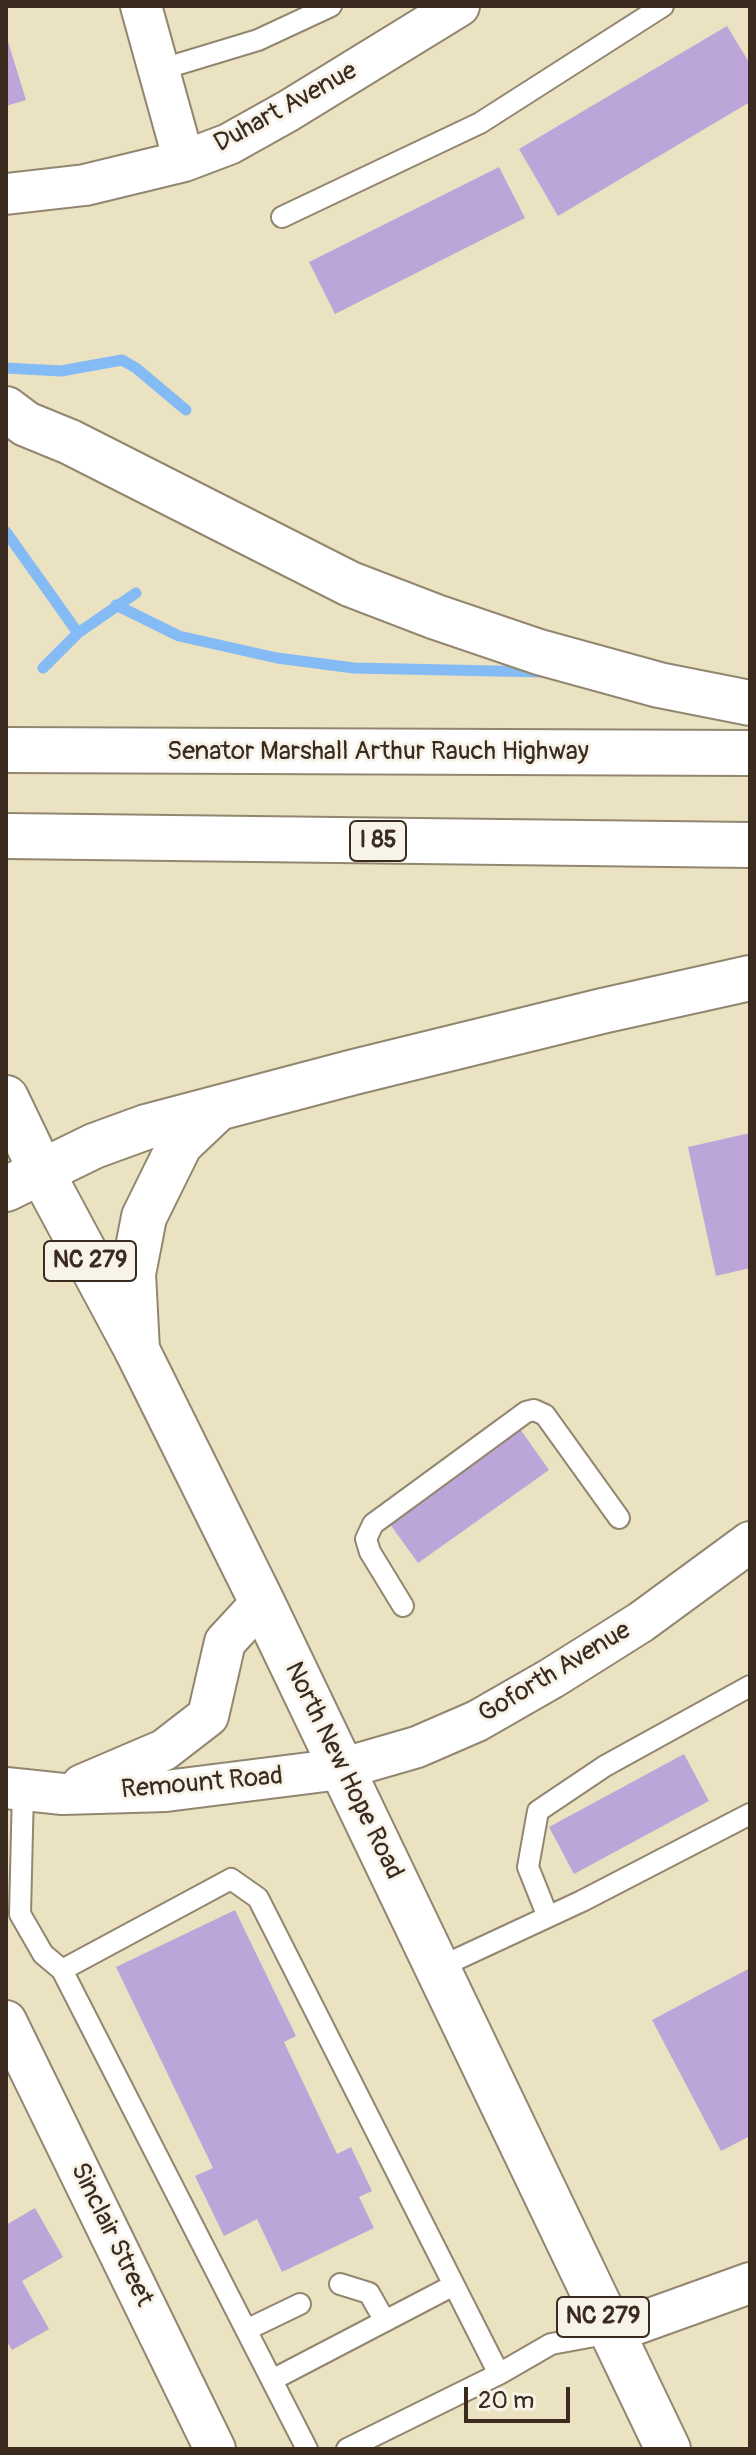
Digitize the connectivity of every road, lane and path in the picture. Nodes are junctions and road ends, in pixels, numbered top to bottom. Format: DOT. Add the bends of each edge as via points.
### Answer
graph roads {
  1 [pos="141,6"];
  2 [pos="331,6"];
  3 [pos="663,6"];
  4 [pos="450,8"];
  5 [pos="159,70"];
  6 [pos="184,161"];
  7 [pos="6,194"];
  8 [pos="282,217"];
  9 [pos="13,420"];
  10 [pos="750,703"];
  11 [pos="6,750"];
  12 [pos="750,753"];
  13 [pos="6,836"];
  14 [pos="750,845"];
  15 [pos="750,978"];
  16 [pos="6,1098"];
  17 [pos="218,1108"];
  18 [pos="24,1181"];
  19 [pos="137,1350"];
  20 [pos="619,1518"];
  21 [pos="750,1542"];
  22 [pos="262,1602"];
  23 [pos="403,1606"];
  24 [pos="750,1686"];
  25 [pos="341,1769"];
  26 [pos="15,1789"];
  27 [pos="63,1794"];
  28 [pos="750,1814"];
  29 [pos="548,1917"];
  30 [pos="438,1968"];
  31 [pos="62,1970"];
  32 [pos="6,2021"];
  33 [pos="21,2089"];
  34 [pos="750,2283"];
  35 [pos="340,2284"];
  36 [pos="454,2285"];
  37 [pos="300,2304"];
  38 [pos="385,2321"];
  39 [pos="246,2330"];
  40 [pos="611,2333"];
  41 [pos="499,2374"];
  42 [pos="272,2380"];
  43 [pos="215,2449"];
  44 [pos="307,2449"];
  45 [pos="347,2449"];
  46 [pos="668,2449"];
  1 -- 5 [label="street"];
  2 -- 5 [label="lane" via="258,40"];
  3 -- 8 [label="lane" via="480,123"];
  4 -- 6 [label="street, Duhart Avenue" via="288,111 229,144"];
  5 -- 6 [label="street"];
  6 -- 7 [label="street, Duhart Avenue" via="85,185"];
  9 -- 10 [label="main road" via="70,442 334,577 436,617 659,685"];
  11 -- 12 [label="main road, Senator Marshall Arthur Rauch Highway"];
  13 -- 14 [label="main road, I 85"];
  15 -- 17 [label="main road"];
  16 -- 18 [label="main road, North New Hope Road / NC 279"];
  17 -- 18 [label="main road" via="94,1146"];
  17 -- 19 [label="main road" via="180,1144 144,1217 133,1274"];
  18 -- 19 [label="main road, North New Hope Road / NC 279"];
  19 -- 22 [label="main road, North New Hope Road / NC 279"];
  20 -- 23 [label="lane" via="545,1415 526,1412 373,1524 366,1539 370,1552"];
  21 -- 25 [label="street, Goforth Avenue" via="641,1622 477,1721 417,1747"];
  22 -- 25 [label="main road, North New Hope Road / NC 279"];
  22 -- 27 [label="street, Remount Road" via="225,1642 208,1716 164,1750"];
  24 -- 29 [label="lane" via="605,1766 538,1811 528,1867"];
  25 -- 27 [label="street, Remount Road" via="166,1791"];
  25 -- 30 [label="main road, North New Hope Road / NC 279"];
  26 -- 27 [label="street, Remount Road"];
  26 -- 31 [label="lane" via="20,1914 43,1954"];
  28 -- 29 [label="lane"];
  29 -- 30 [label="lane"];
  30 -- 40 [label="main road, North New Hope Road / NC 279"];
  31 -- 36 [label="lane" via="231,1879 258,1898"];
  31 -- 39 [label="lane"];
  32 -- 33 [label="street, Sinclair Street"];
  33 -- 43 [label="street, Sinclair Street"];
  34 -- 40 [label="street"];
  35 -- 38 [label="lane" via="369,2293"];
  36 -- 38 [label="lane"];
  36 -- 41 [label="lane"];
  37 -- 39 [label="lane"];
  38 -- 42 [label="lane"];
  39 -- 42 [label="lane"];
  40 -- 41 [label="lane" via="551,2344"];
  40 -- 46 [label="main road, North New Hope Road / NC 279"];
  41 -- 45 [label="lane"];
  42 -- 44 [label="lane"];
}
